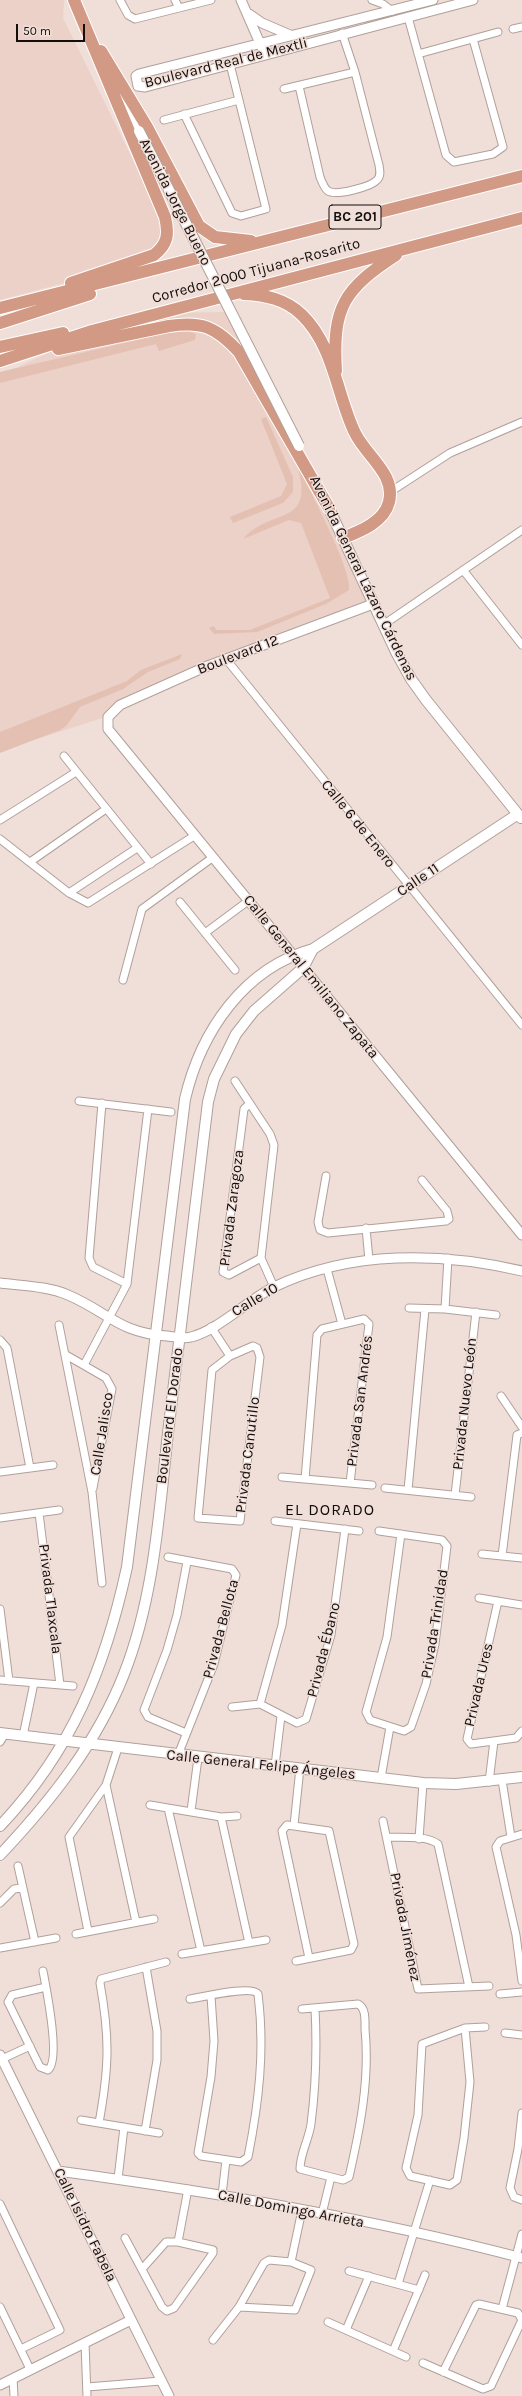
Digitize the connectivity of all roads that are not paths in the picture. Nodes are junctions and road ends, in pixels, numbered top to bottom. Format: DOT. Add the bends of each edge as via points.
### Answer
graph roads {
  1 [pos="74,0"];
  2 [pos="120,0"];
  3 [pos="175,0"];
  4 [pos="211,0"];
  5 [pos="241,0"];
  6 [pos="372,0"];
  7 [pos="433,0"];
  8 [pos="473,0"];
  9 [pos="457,2"];
  10 [pos="179,8"];
  11 [pos="392,11"];
  12 [pos="246,12"];
  13 [pos="408,17"];
  14 [pos="522,27"];
  15 [pos="513,29"];
  16 [pos="498,32"];
  17 [pos="342,34"];
  18 [pos="91,35"];
  19 [pos="290,35"];
  20 [pos="473,39"];
  21 [pos="260,43"];
  22 [pos="264,54"];
  23 [pos="418,54"];
  24 [pos="230,64"];
  25 [pos="355,72"];
  26 [pos="299,86"];
  27 [pos="284,89"];
  28 [pos="239,100"];
  29 [pos="184,114"];
  30 [pos="164,120"];
  31 [pos="522,176"];
  32 [pos="522,218"];
  33 [pos="260,241"];
  34 [pos="404,250"];
  35 [pos="188,262"];
  36 [pos="235,293"];
  37 [pos="189,305"];
  38 [pos="0,308"];
  39 [pos="0,323"];
  40 [pos="0,347"];
  41 [pos="1,361"];
  42 [pos="336,378"];
  43 [pos="522,422"];
  44 [pos="299,446"];
  45 [pos="390,492"];
  46 [pos="329,508"];
  47 [pos="522,530"];
  48 [pos="343,538"];
  49 [pos="463,570"];
  50 [pos="374,604"];
  51 [pos="383,625"];
  52 [pos="519,635"];
  53 [pos="522,645"];
  54 [pos="226,659"];
  55 [pos="108,716"];
  56 [pos="64,756"];
  57 [pos="76,772"];
  58 [pos="106,809"];
  59 [pos="521,814"];
  60 [pos="0,820"];
  61 [pos="194,836"];
  62 [pos="0,839"];
  63 [pos="137,848"];
  64 [pos="212,858"];
  65 [pos="30,862"];
  66 [pos="151,864"];
  67 [pos="408,886"];
  68 [pos="69,893"];
  69 [pos="248,901"];
  70 [pos="180,902"];
  71 [pos="205,932"];
  72 [pos="313,949"];
  73 [pos="292,955"];
  74 [pos="303,968"];
  75 [pos="235,970"];
  76 [pos="123,980"];
  77 [pos="522,1024"];
  78 [pos="235,1081"];
  79 [pos="79,1101"];
  80 [pos="102,1104"];
  81 [pos="249,1104"];
  82 [pos="148,1109"];
  83 [pos="171,1112"];
  84 [pos="326,1176"];
  85 [pos="422,1180"];
  86 [pos="366,1228"];
  87 [pos="522,1235"];
  88 [pos="261,1258"];
  89 [pos="448,1258"];
  90 [pos="369,1260"];
  91 [pos="328,1269"];
  92 [pos="522,1271"];
  93 [pos="0,1284"];
  94 [pos="127,1284"];
  95 [pos="274,1287"];
  96 [pos="408,1308"];
  97 [pos="425,1309"];
  98 [pos="445,1309"];
  99 [pos="476,1312"];
  100 [pos="496,1315"];
  101 [pos="109,1318"];
  102 [pos="342,1324"];
  103 [pos="59,1325"];
  104 [pos="211,1327"];
  105 [pos="155,1335"];
  106 [pos="180,1337"];
  107 [pos="0,1340"];
  108 [pos="66,1355"];
  109 [pos="230,1356"];
  110 [pos="84,1365"];
  111 [pos="501,1396"];
  112 [pos="522,1427"];
  113 [pos="522,1433"];
  114 [pos="53,1465"];
  115 [pos="30,1468"];
  116 [pos="0,1472"];
  117 [pos="282,1477"];
  118 [pos="305,1479"];
  119 [pos="350,1483"];
  120 [pos="372,1485"];
  121 [pos="385,1488"];
  122 [pos="408,1490"];
  123 [pos="92,1492"];
  124 [pos="455,1495"];
  125 [pos="471,1497"];
  126 [pos="59,1510"];
  127 [pos="39,1513"];
  128 [pos="0,1518"];
  129 [pos="275,1521"];
  130 [pos="297,1524"];
  131 [pos="345,1529"];
  132 [pos="359,1531"];
  133 [pos="379,1531"];
  134 [pos="401,1534"];
  135 [pos="482,1554"];
  136 [pos="502,1556"];
  137 [pos="168,1557"];
  138 [pos="522,1558"];
  139 [pos="187,1562"];
  140 [pos="102,1583"];
  141 [pos="479,1598"];
  142 [pos="498,1601"];
  143 [pos="522,1605"];
  144 [pos="0,1609"];
  145 [pos="0,1680"];
  146 [pos="9,1681"];
  147 [pos="34,1683"];
  148 [pos="60,1685"];
  149 [pos="73,1686"];
  150 [pos="260,1704"];
  151 [pos="232,1707"];
  152 [pos="281,1716"];
  153 [pos="390,1727"];
  154 [pos="522,1731"];
  155 [pos="186,1733"];
  156 [pos="2,1736"];
  157 [pos="23,1736"];
  158 [pos="64,1741"];
  159 [pos="494,1741"];
  160 [pos="88,1744"];
  161 [pos="118,1748"];
  162 [pos="178,1755"];
  163 [pos="198,1758"];
  164 [pos="275,1766"];
  165 [pos="300,1768"];
  166 [pos="522,1777"];
  167 [pos="381,1778"];
  168 [pos="502,1780"];
  169 [pos="489,1782"];
  170 [pos="423,1783"];
  171 [pos="106,1785"];
  172 [pos="150,1805"];
  173 [pos="168,1808"];
  174 [pos="191,1812"];
  175 [pos="237,1816"];
  176 [pos="221,1817"];
  177 [pos="383,1821"];
  178 [pos="294,1825"];
  179 [pos="0,1826"];
  180 [pos="522,1834"];
  181 [pos="387,1837"];
  182 [pos="511,1837"];
  183 [pos="419,1839"];
  184 [pos="0,1855"];
  185 [pos="18,1866"];
  186 [pos="22,1888"];
  187 [pos="0,1903"];
  188 [pos="154,1919"];
  189 [pos="136,1922"];
  190 [pos="88,1931"];
  191 [pos="76,1934"];
  192 [pos="56,1938"];
  193 [pos="266,1940"];
  194 [pos="35,1942"];
  195 [pos="249,1943"];
  196 [pos="0,1948"];
  197 [pos="201,1951"];
  198 [pos="182,1954"];
  199 [pos="309,1958"];
  200 [pos="296,1960"];
  201 [pos="166,1962"];
  202 [pos="146,1967"];
  203 [pos="43,1971"];
  204 [pos="522,1981"];
  205 [pos="489,1986"];
  206 [pos="46,1987"];
  207 [pos="469,1987"];
  208 [pos="522,1992"];
  209 [pos="500,1994"];
  210 [pos="211,1996"];
  211 [pos="190,1999"];
  212 [pos="315,2008"];
  213 [pos="302,2009"];
  214 [pos="485,2027"];
  215 [pos="465,2028"];
  216 [pos="505,2033"];
  217 [pos="522,2035"];
  218 [pos="30,2046"];
  219 [pos="1,2057"];
  220 [pos="522,2113"];
  221 [pos="82,2120"];
  222 [pos="98,2123"];
  223 [pos="124,2127"];
  224 [pos="145,2131"];
  225 [pos="159,2133"];
  226 [pos="226,2160"];
  227 [pos="58,2171"];
  228 [pos="331,2177"];
  229 [pos="118,2179"];
  230 [pos="430,2180"];
  231 [pos="188,2189"];
  232 [pos="222,2195"];
  233 [pos="522,2200"];
  234 [pos="0,2204"];
  235 [pos="302,2210"];
  236 [pos="322,2214"];
  237 [pos="413,2232"];
  238 [pos="522,2234"];
  239 [pos="125,2238"];
  240 [pos="178,2242"];
  241 [pos="518,2257"];
  242 [pos="291,2262"];
  243 [pos="142,2269"];
  244 [pos="349,2271"];
  245 [pos="425,2275"];
  246 [pos="370,2276"];
  247 [pos="398,2284"];
  248 [pos="419,2290"];
  249 [pos="0,2307"];
  250 [pos="239,2307"];
  251 [pos="502,2309"];
  252 [pos="132,2320"];
  253 [pos="522,2320"];
  254 [pos="328,2322"];
  255 [pos="346,2330"];
  256 [pos="213,2340"];
  257 [pos="86,2343"];
  258 [pos="21,2349"];
  259 [pos="393,2351"];
  260 [pos="406,2357"];
  261 [pos="423,2363"];
  262 [pos="30,2369"];
  263 [pos="443,2372"];
  264 [pos="13,2378"];
  265 [pos="161,2381"];
  266 [pos="0,2385"];
  267 [pos="87,2387"];
  268 [pos="14,2396"];
  269 [pos="87,2396"];
  270 [pos="169,2396"];
  1 -- 18 [label="main road, Avenida Jorge Bueno"];
  1 -- 38 [label="highway" via="165,217 167,239 163,248 154,255"];
  2 -- 10 [label="street" via="128,15 135,19"];
  3 -- 10 [label="street"];
  4 -- 10 [label="street"];
  5 -- 12 [label="street"];
  6 -- 11 [label="street"];
  7 -- 11 [label="street, Boulevard Real de Mextli"];
  8 -- 9 [label="street, Boulevard Real de Mextli"];
  9 -- 13 [label="street, Boulevard Real de Mextli"];
  11 -- 19 [label="street, Boulevard Real de Mextli"];
  12 -- 19 [label="street" via="262,23"];
  12 -- 21 [label="street"];
  13 -- 17 [label="street, Boulevard Real de Mextli"];
  13 -- 23 [label="street"];
  14 -- 15 [label="street"];
  16 -- 20 [label="street"];
  17 -- 22 [label="street, Boulevard Real de Mextli"];
  17 -- 25 [label="street"];
  18 -- 33 [label="highway" via="147,127 200,226 215,237"];
  18 -- 44 [label="main road, Avenida Jorge Bueno, bridge"];
  19 -- 21 [label="street, Boulevard Real de Mextli"];
  20 -- 23 [label="street"];
  20 -- 23 [label="street" via="504,147 485,157 458,162 448,158"];
  21 -- 22 [label="street"];
  21 -- 24 [label="street, Boulevard Real de Mextli" via="139,74 135,81 138,86 145,87"];
  22 -- 24 [label="street, Boulevard Real de Mextli"];
  24 -- 28 [label="street"];
  25 -- 26 [label="street"];
  25 -- 26 [label="street" via="380,172 376,181 369,185 341,192 329,191 320,177"];
  26 -- 27 [label="street"];
  28 -- 29 [label="street"];
  28 -- 29 [label="street" via="267,207 248,214 236,215 230,209"];
  29 -- 30 [label="street"];
  31 -- 33 [label="highway, Corredor 2000 Tijuana-Rosarito / BC 201"];
  32 -- 34 [label="highway, Corredor 2000 Tijuana-Rosarito"];
  33 -- 35 [label="highway, Corredor 2000 Tijuana-Rosarito / BC 201"];
  34 -- 36 [label="highway, Corredor 2000 Tijuana-Rosarito"];
  34 -- 42 [label="highway" via="355,286 344,302 336,325"];
  35 -- 38 [label="highway, Corredor 2000 Tijuana-Rosarito / BC 201"];
  35 -- 39 [label="highway"];
  36 -- 37 [label="highway, Corredor 2000 Tijuana-Rosarito"];
  36 -- 42 [label="highway" via="276,299 302,315 314,330"];
  37 -- 40 [label="highway"];
  37 -- 41 [label="highway, Corredor 2000 Tijuana-Rosarito" via="92,331"];
  41 -- 46 [label="highway" via="169,326 208,326 225,337 239,352"];
  42 -- 45 [label="highway" via="355,432 361,444 384,473"];
  43 -- 45 [label="street" via="450,453"];
  44 -- 46 [label="main road, Avenida General Lázaro Cárdenas"];
  45 -- 48 [label="highway" via="386,511 381,517 362,530"];
  46 -- 48 [label="main road, Avenida General Lázaro Cárdenas"];
  47 -- 49 [label="street"];
  48 -- 50 [label="main road, Avenida General Lázaro Cárdenas"];
  49 -- 51 [label="street"];
  49 -- 52 [label="street"];
  50 -- 51 [label="main road, Avenida General Lázaro Cárdenas"];
  50 -- 54 [label="street, Boulevard 12"];
  51 -- 59 [label="main road, Avenida General Lázaro Cárdenas" via="411,678 426,700"];
  52 -- 53 [label="street"];
  54 -- 55 [label="street, Boulevard 12" via="120,705"];
  54 -- 67 [label="street, Calle 6 de Enero"];
  55 -- 61 [label="street, Calle General Emiliano Zapata" via="107,724 112,734"];
  56 -- 57 [label="street"];
  57 -- 58 [label="street"];
  57 -- 60 [label="street"];
  58 -- 63 [label="street"];
  58 -- 65 [label="street"];
  59 -- 67 [label="main road, Calle 11"];
  61 -- 64 [label="street, Calle General Emiliano Zapata"];
  61 -- 66 [label="street"];
  62 -- 65 [label="street"];
  63 -- 66 [label="street"];
  63 -- 68 [label="street"];
  64 -- 69 [label="street, Calle General Emiliano Zapata"];
  64 -- 76 [label="street" via="142,909"];
  65 -- 68 [label="street"];
  66 -- 68 [label="street" via="93,901 83,901"];
  67 -- 72 [label="main road, Calle 11"];
  67 -- 77 [label="street, Calle 6 de Enero"];
  69 -- 71 [label="street"];
  69 -- 73 [label="street, Calle General Emiliano Zapata"];
  70 -- 71 [label="street"];
  71 -- 75 [label="street"];
  72 -- 73 [label="main road, Calle 11"];
  72 -- 74 [label="main road, Calle 11"];
  73 -- 74 [label="street, Calle General Emiliano Zapata"];
  73 -- 105 [label="main road, Boulevard El Dorado" via="246,987 228,1006 204,1043 191,1073 185,1099"];
  74 -- 87 [label="street, Calle General Emiliano Zapata"];
  74 -- 106 [label="main road, Boulevard El Dorado" via="254,1011 236,1034 214,1079 208,1102"];
  78 -- 81 [label="street"];
  79 -- 80 [label="street"];
  80 -- 82 [label="street"];
  80 -- 94 [label="street" via="89,1258 93,1267"];
  81 -- 88 [label="street" via="270,1134 274,1145"];
  81 -- 88 [label="street, Privada Zaragoza" via="244,1109 223,1272 229,1275"];
  82 -- 83 [label="street"];
  82 -- 94 [label="street"];
  84 -- 86 [label="street" via="318,1222 320,1230 328,1233"];
  85 -- 86 [label="street" via="447,1211 448,1219 442,1222"];
  86 -- 90 [label="street"];
  88 -- 95 [label="street"];
  89 -- 90 [label="street, Calle 10" via="406,1257"];
  89 -- 92 [label="street, Calle 10"];
  89 -- 98 [label="street"];
  90 -- 91 [label="street, Calle 10"];
  91 -- 95 [label="street, Calle 10"];
  91 -- 102 [label="street, Privada San Andrés"];
  93 -- 101 [label="street, Calle 10" via="54,1290"];
  94 -- 101 [label="street"];
  95 -- 104 [label="street, Calle 10"];
  96 -- 97 [label="street"];
  97 -- 98 [label="street"];
  97 -- 122 [label="street"];
  98 -- 99 [label="street"];
  99 -- 100 [label="street"];
  99 -- 124 [label="street, Privada Nuevo León"];
  101 -- 105 [label="street, Calle 10" via="136,1332"];
  101 -- 110 [label="street"];
  102 -- 118 [label="street, Privada San Andrés" via="322,1329 317,1335"];
  102 -- 119 [label="street, Privada San Andrés" via="364,1318 369,1324"];
  103 -- 108 [label="street, Calle Jalisco"];
  104 -- 106 [label="street, Calle 10" via="190,1337"];
  104 -- 109 [label="street"];
  105 -- 106 [label="street, Calle 10"];
  105 -- 158 [label="main road, Boulevard El Dorado" via="125,1575 115,1619 99,1666 86,1700"];
  106 -- 160 [label="main road, Boulevard El Dorado" via="148,1590 137,1636 124,1674"];
  107 -- 115 [label="street" via="7,1348"];
  108 -- 110 [label="street, Calle Jalisco"];
  108 -- 123 [label="street, Calle Jalisco"];
  109 -- 109 [label="street, Privada Canutillo" via="215,1366 211,1374 196,1516 238,1522 260,1357 257,1348 252,1346"];
  110 -- 123 [label="street, Calle Jalisco" via="106,1378 112,1389"];
  111 -- 112 [label="street"];
  113 -- 136 [label="street" via="517,1435"];
  114 -- 115 [label="street"];
  115 -- 116 [label="street"];
  117 -- 118 [label="street, Privada San Andrés"];
  118 -- 119 [label="street, Privada San Andrés"];
  119 -- 120 [label="street, Privada San Andrés"];
  121 -- 122 [label="street"];
  122 -- 124 [label="street"];
  123 -- 140 [label="street, Calle Jalisco"];
  124 -- 125 [label="street"];
  126 -- 127 [label="street"];
  127 -- 128 [label="street"];
  127 -- 148 [label="street, Privada Tlaxcala"];
  129 -- 130 [label="street"];
  130 -- 131 [label="street"];
  130 -- 150 [label="street" via="282,1625"];
  131 -- 132 [label="street"];
  131 -- 152 [label="street, Privada Ébano" via="330,1635 306,1719 297,1723"];
  133 -- 134 [label="street, Privada Trinidad"];
  134 -- 153 [label="street, Privada Trinidad" via="387,1637 366,1712 370,1720"];
  134 -- 153 [label="street, Privada Trinidad" via="442,1540 447,1546 437,1629 426,1684 411,1727 404,1730"];
  135 -- 136 [label="street"];
  136 -- 138 [label="street"];
  137 -- 139 [label="street, Privada Bellota"];
  139 -- 155 [label="street" via="167,1650 144,1710 148,1718"];
  139 -- 155 [label="street, Privada Bellota" via="232,1569 236,1575 214,1664"];
  141 -- 142 [label="street"];
  142 -- 143 [label="street"];
  142 -- 159 [label="street, Privada Ures" via="467,1740 471,1744"];
  144 -- 146 [label="street"];
  145 -- 146 [label="street"];
  146 -- 147 [label="street"];
  147 -- 148 [label="street"];
  147 -- 157 [label="street"];
  148 -- 149 [label="street"];
  150 -- 151 [label="street"];
  150 -- 152 [label="street, Privada Ébano"];
  152 -- 164 [label="street"];
  153 -- 167 [label="street"];
  154 -- 159 [label="street, Privada Ures" via="516,1738"];
  155 -- 162 [label="street, Privada Bellota"];
  156 -- 157 [label="main road, Calle General Felipe Ángeles"];
  157 -- 158 [label="main road, Calle General Felipe Ángeles"];
  158 -- 160 [label="main road, Calle General Felipe Ángeles"];
  158 -- 179 [label="main road, Boulevard El Dorado" via="42,1777"];
  159 -- 169 [label="street, Privada Ures"];
  160 -- 161 [label="main road, Calle General Felipe Ángeles"];
  160 -- 184 [label="main road, Boulevard El Dorado" via="36,1817"];
  161 -- 162 [label="main road, Calle General Felipe Ángeles"];
  161 -- 171 [label="street"];
  162 -- 163 [label="main road, Calle General Felipe Ángeles"];
  163 -- 164 [label="main road, Calle General Felipe Ángeles"];
  163 -- 174 [label="street"];
  164 -- 165 [label="main road, Calle General Felipe Ángeles"];
  165 -- 167 [label="main road, Calle General Felipe Ángeles"];
  165 -- 178 [label="street"];
  166 -- 168 [label="main road, Calle General Felipe Ángeles"];
  167 -- 170 [label="main road, Calle General Felipe Ángeles"];
  168 -- 169 [label="main road, Calle General Felipe Ángeles"];
  168 -- 182 [label="street"];
  169 -- 170 [label="main road, Calle General Felipe Ángeles"];
  170 -- 183 [label="street"];
  171 -- 189 [label="street"];
  171 -- 190 [label="street" via="69,1837"];
  172 -- 173 [label="street"];
  173 -- 174 [label="street"];
  173 -- 197 [label="street"];
  174 -- 176 [label="street"];
  175 -- 176 [label="street"];
  176 -- 195 [label="street"];
  177 -- 181 [label="street, Privada Jiménez"];
  178 -- 199 [label="street" via="283,1827 282,1831"];
  178 -- 199 [label="street" via="326,1829 330,1834 354,1944 351,1950"];
  180 -- 182 [label="street"];
  181 -- 183 [label="street"];
  181 -- 207 [label="street, Privada Jiménez" via="418,1989"];
  182 -- 204 [label="street" via="500,1840 496,1847 510,1907"];
  183 -- 207 [label="street" via="434,1841 440,1848"];
  185 -- 186 [label="street"];
  186 -- 187 [label="street" via="14,1890"];
  186 -- 194 [label="street"];
  188 -- 189 [label="street"];
  189 -- 190 [label="street"];
  190 -- 191 [label="street"];
  192 -- 194 [label="street"];
  193 -- 195 [label="street"];
  194 -- 196 [label="street"];
  195 -- 197 [label="street"];
  197 -- 198 [label="street"];
  199 -- 200 [label="street"];
  201 -- 202 [label="street"];
  202 -- 222 [label="street" via="105,1976 100,1983 107,2024 108,2054 106,2084"];
  202 -- 224 [label="street" via="157,2030 157,2060"];
  203 -- 206 [label="street"];
  205 -- 207 [label="street, Privada Jiménez"];
  206 -- 218 [label="street" via="9,1998 8,2002"];
  206 -- 218 [label="street" via="52,2033 51,2067 44,2070 40,2067"];
  208 -- 209 [label="street"];
  210 -- 211 [label="street"];
  210 -- 226 [label="street" via="214,2040 211,2077 198,2149 201,2156"];
  210 -- 226 [label="street" via="256,1990 262,2026 257,2114 248,2157 242,2162"];
  212 -- 213 [label="street"];
  212 -- 228 [label="street" via="315,2092 310,2130 300,2169"];
  212 -- 228 [label="street" via="358,2004 364,2010 366,2030 366,2079 357,2142 348,2177 343,2180"];
  214 -- 215 [label="street"];
  215 -- 230 [label="street" via="470,2082 457,2180 450,2184"];
  215 -- 230 [label="street" via="422,2044 418,2115 406,2168 410,2176"];
  216 -- 217 [label="street"];
  218 -- 219 [label="street"];
  219 -- 227 [label="street, Calle Isidro Fabela"];
  220 -- 233 [label="street" via="510,2188 514,2197"];
  221 -- 222 [label="street"];
  222 -- 223 [label="street"];
  223 -- 224 [label="street"];
  223 -- 229 [label="street"];
  224 -- 225 [label="street"];
  226 -- 232 [label="street"];
  227 -- 229 [label="street, Calle Domingo Arrieta"];
  227 -- 252 [label="street, Calle Isidro Fabela"];
  228 -- 236 [label="street"];
  229 -- 231 [label="street, Calle Domingo Arrieta"];
  230 -- 237 [label="street"];
  231 -- 232 [label="street, Calle Domingo Arrieta"];
  231 -- 240 [label="street"];
  232 -- 235 [label="street, Calle Domingo Arrieta"];
  234 -- 258 [label="street" via="60,2330"];
  235 -- 236 [label="street, Calle Domingo Arrieta"];
  235 -- 242 [label="street"];
  236 -- 237 [label="street, Calle Domingo Arrieta"];
  237 -- 241 [label="street, Calle Domingo Arrieta"];
  237 -- 247 [label="street"];
  238 -- 241 [label="street"];
  239 -- 243 [label="street"];
  240 -- 243 [label="street" via="162,2244"];
  240 -- 243 [label="street" via="210,2249 213,2253 174,2308 167,2311 162,2307"];
  241 -- 251 [label="street"];
  242 -- 250 [label="street" via="274,2259 264,2263"];
  242 -- 250 [label="street" via="311,2270 295,2310"];
  244 -- 246 [label="street"];
  245 -- 248 [label="street"];
  246 -- 247 [label="street"];
  246 -- 255 [label="street"];
  247 -- 248 [label="street"];
  248 -- 259 [label="street"];
  249 -- 258 [label="street"];
  250 -- 256 [label="street"];
  251 -- 253 [label="street" via="518,2313"];
  251 -- 263 [label="street" via="479,2304 472,2308"];
  252 -- 257 [label="street"];
  252 -- 265 [label="street, Calle Isidro Fabela"];
  253 -- 263 [label="street" via="488,2388 483,2389"];
  254 -- 255 [label="street"];
  255 -- 259 [label="street"];
  257 -- 262 [label="street"];
  257 -- 267 [label="street"];
  258 -- 262 [label="street"];
  259 -- 260 [label="street"];
  261 -- 263 [label="street"];
  262 -- 264 [label="street"];
  264 -- 266 [label="street"];
  264 -- 268 [label="street"];
  265 -- 267 [label="street"];
  265 -- 270 [label="street, Calle Isidro Fabela"];
  267 -- 269 [label="street"];
}
